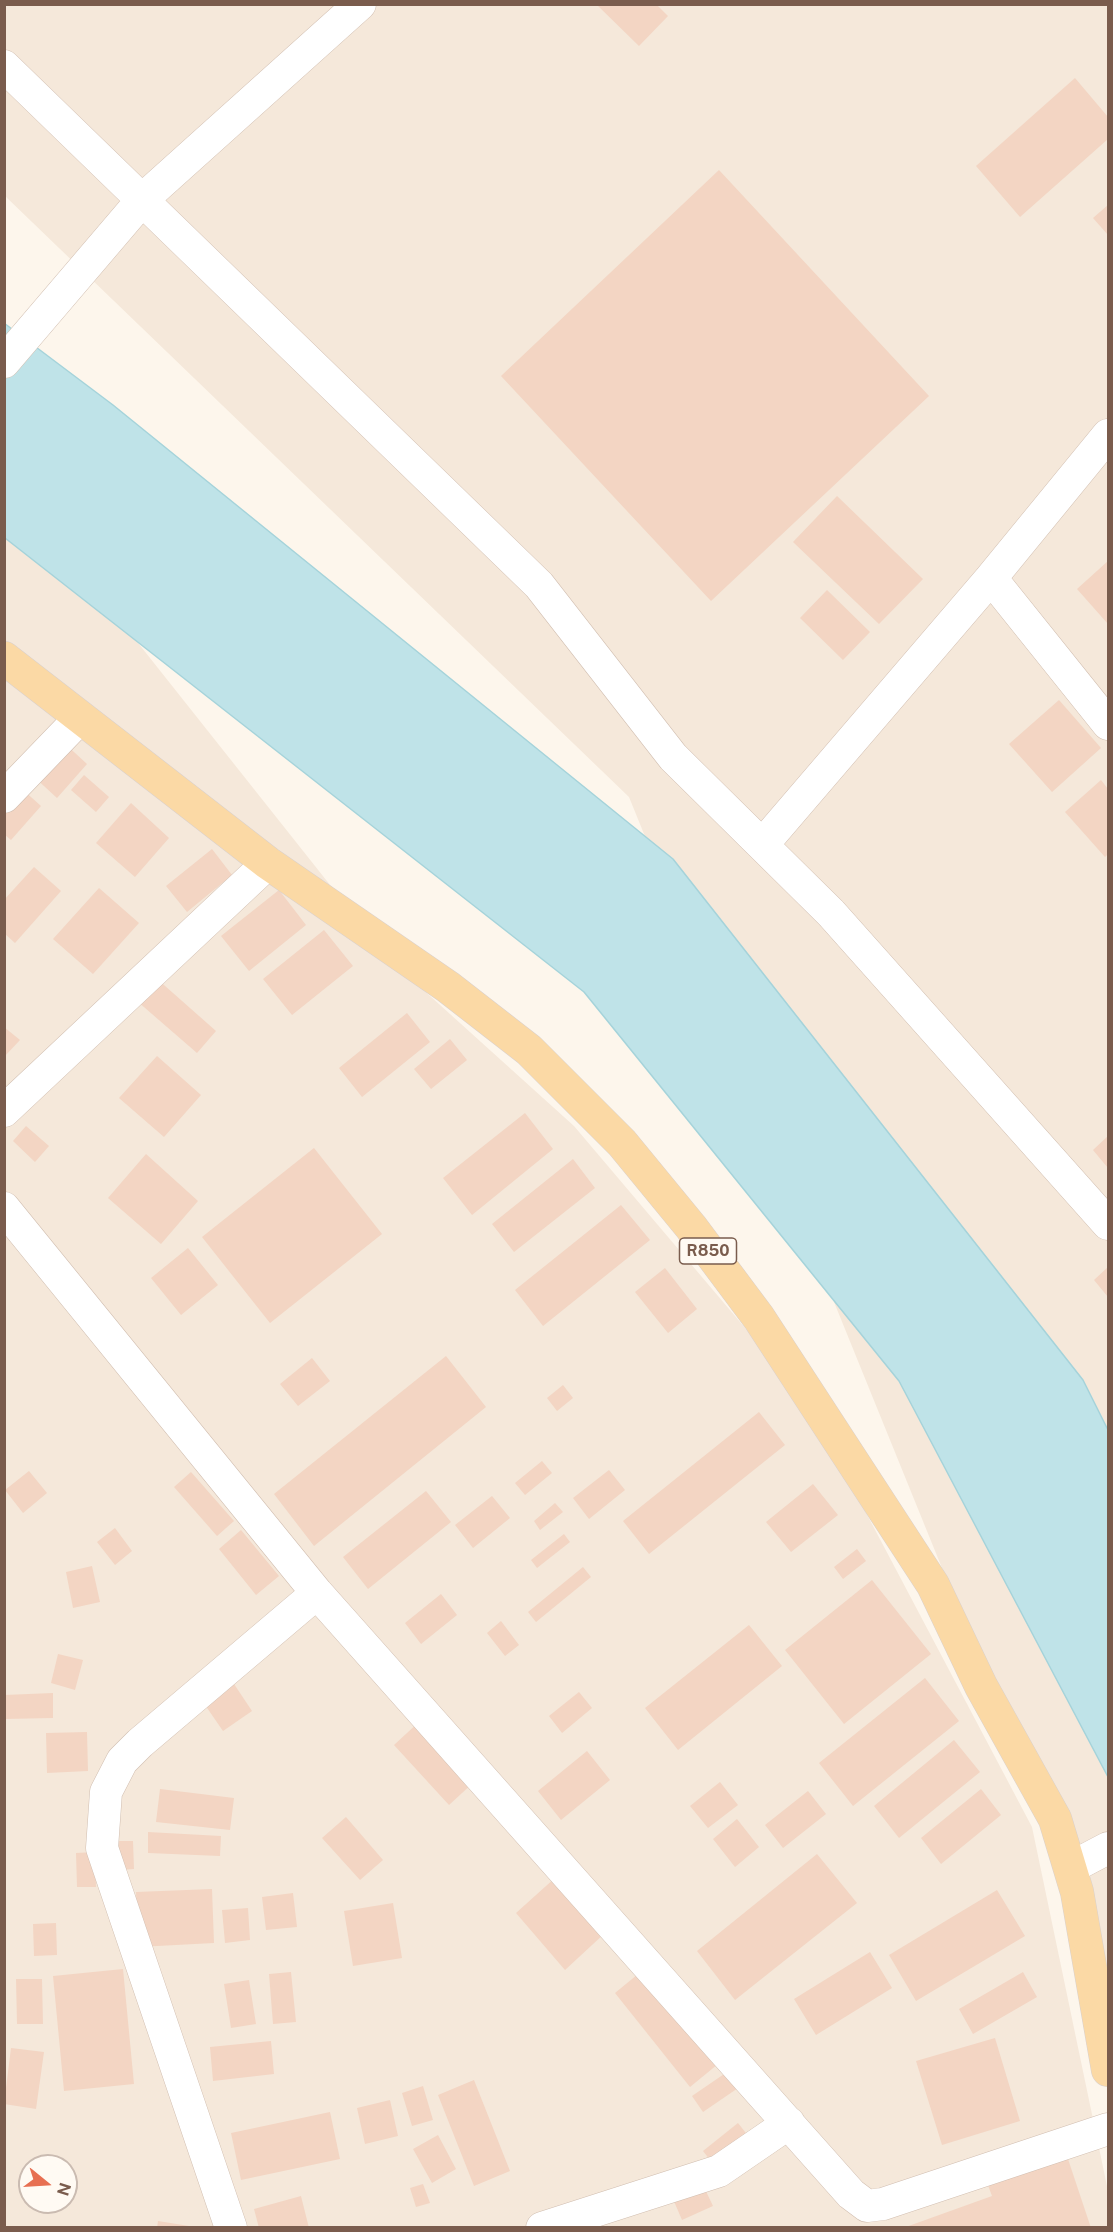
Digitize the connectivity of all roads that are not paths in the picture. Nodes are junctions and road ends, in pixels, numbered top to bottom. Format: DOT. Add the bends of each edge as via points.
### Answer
graph roads {
  1 [pos="360,4"];
  2 [pos="4,66"];
  3 [pos="143,199"];
  4 [pos="4,362"];
  5 [pos="1108,435"];
  6 [pos="991,578"];
  7 [pos="4,658"];
  8 [pos="80,718"];
  9 [pos="1108,724"];
  10 [pos="4,797"];
  11 [pos="763,844"];
  12 [pos="268,863"];
  13 [pos="4,1111"];
  14 [pos="4,1208"];
  15 [pos="1108,1224"];
  16 [pos="317,1593"];
  17 [pos="1107,1849"];
  18 [pos="1070,1868"];
  19 [pos="1108,2070"];
  20 [pos="789,2123"];
  21 [pos="1108,2129"];
  22 [pos="231,2228"];
  23 [pos="542,2228"];
  1 -- 3 [label="street"];
  2 -- 3 [label="street"];
  3 -- 4 [label="street"];
  3 -- 11 [label="street" via="539,585 673,756"];
  5 -- 6 [label="street"];
  6 -- 9 [label="street"];
  6 -- 11 [label="street"];
  7 -- 8 [label="main road, R850"];
  8 -- 10 [label="street"];
  8 -- 12 [label="main road, R850"];
  11 -- 15 [label="street" via="831,913"];
  12 -- 13 [label="street"];
  12 -- 18 [label="main road, R850" via="448,987 529,1050 622,1143 691,1227 759,1318 933,1585 981,1686 1055,1819"];
  14 -- 16 [label="street"];
  16 -- 20 [label="street"];
  16 -- 22 [label="street" via="140,1743 122,1761 106,1792 102,1848"];
  17 -- 18 [label="street"];
  18 -- 19 [label="main road, R850"];
  20 -- 21 [label="street" via="851,2194 867,2206"];
  20 -- 23 [label="street" via="719,2172"];
}
